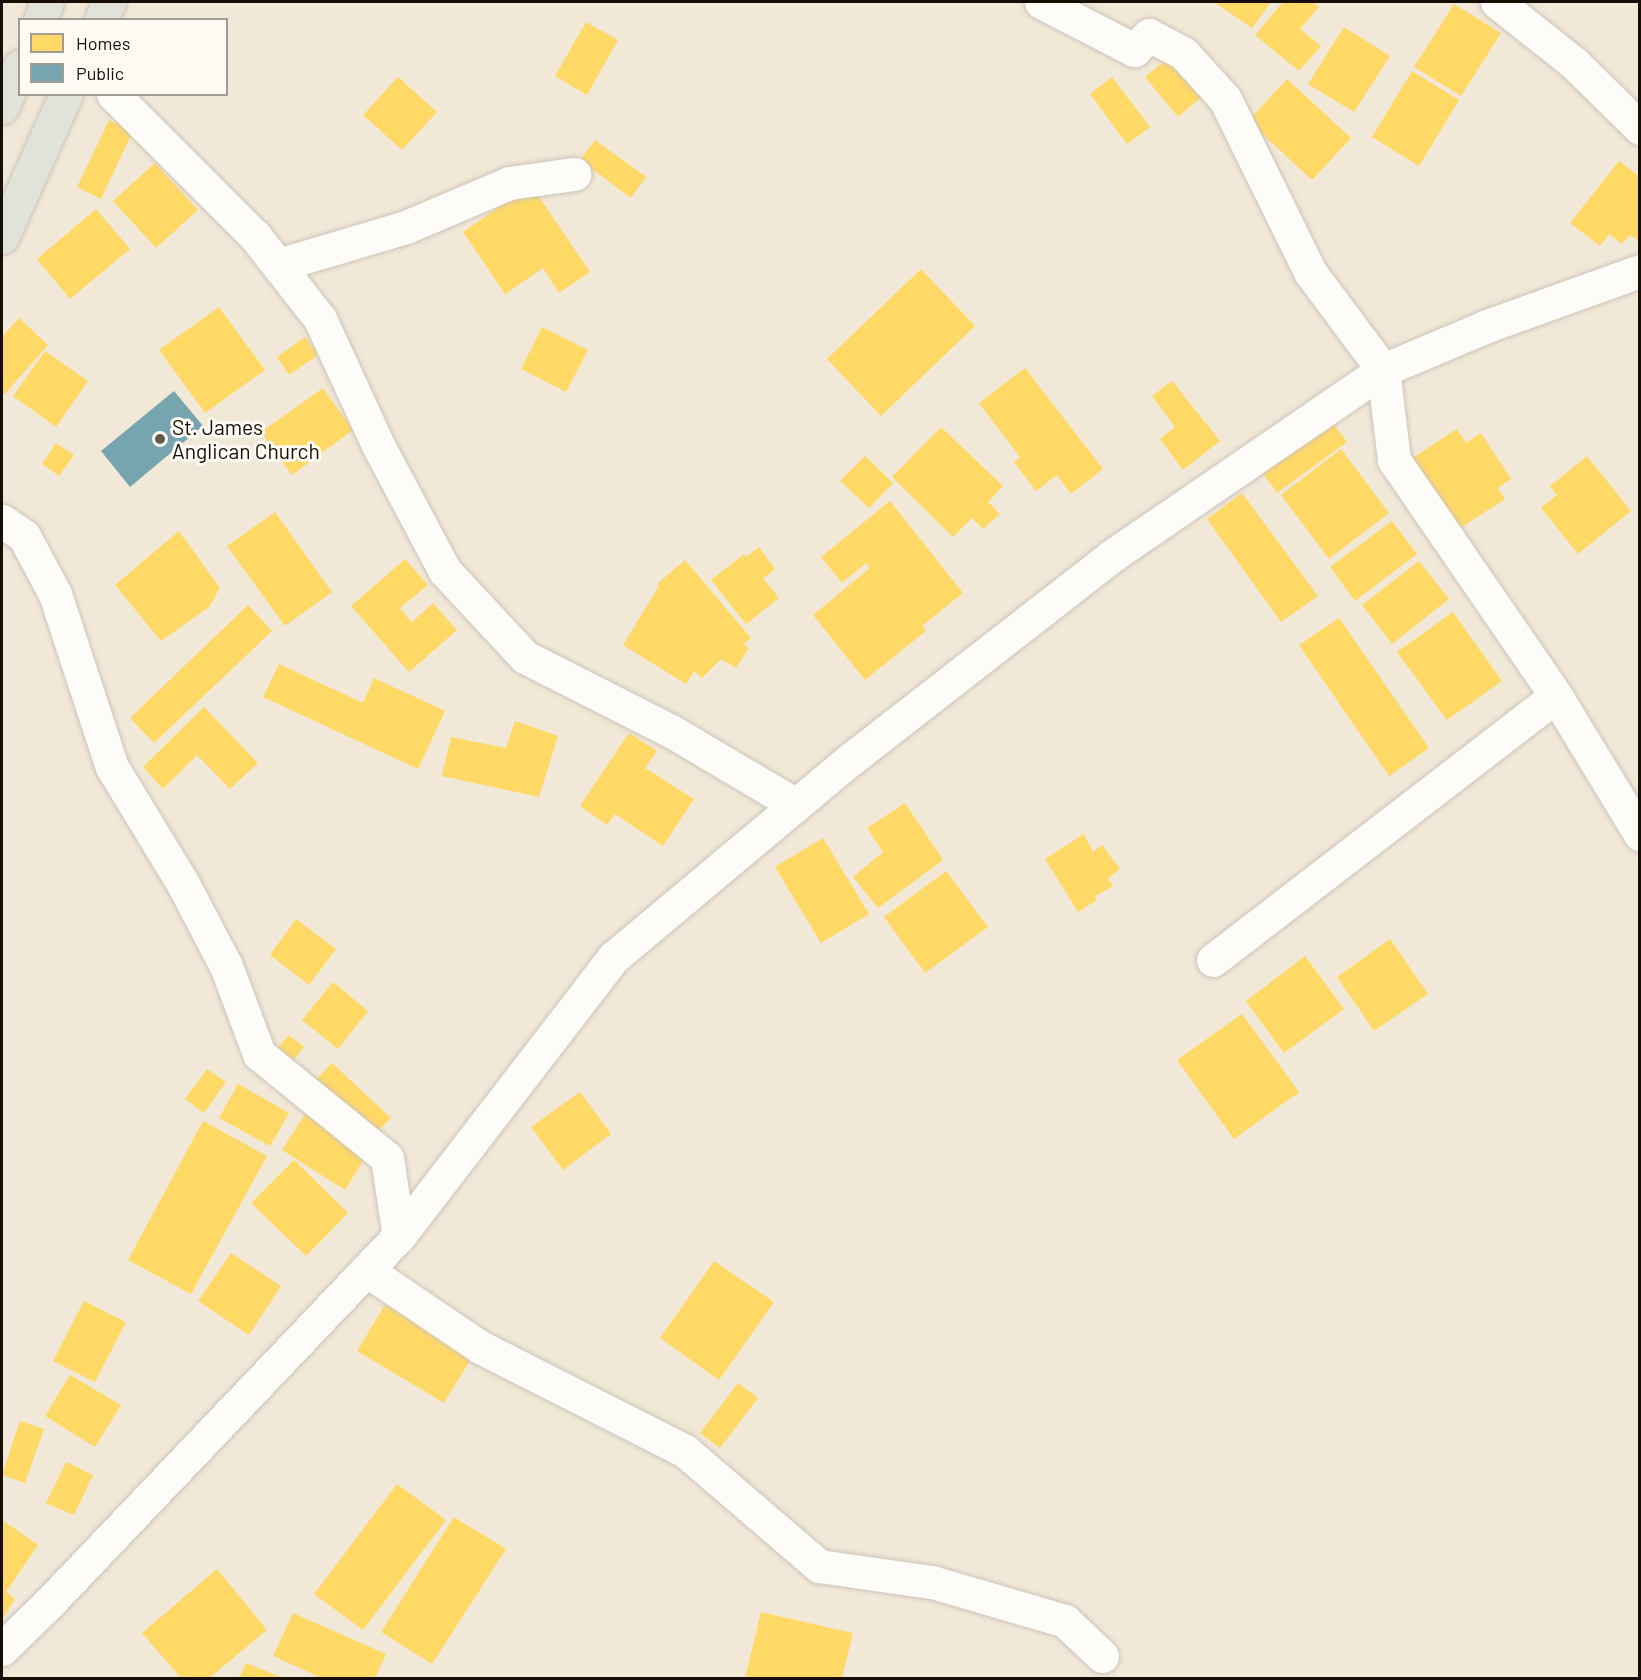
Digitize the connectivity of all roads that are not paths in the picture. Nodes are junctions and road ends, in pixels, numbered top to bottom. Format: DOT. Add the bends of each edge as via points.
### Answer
graph roads {
  1 [pos="47,2"];
  2 [pos="109,2"];
  3 [pos="1041,2"];
  4 [pos="1497,2"];
  5 [pos="41,18"];
  6 [pos="102,18"];
  7 [pos="18,71"];
  8 [pos="65,96"];
  9 [pos="115,96"];
  10 [pos="2,107"];
  11 [pos="1640,128"];
  12 [pos="574,174"];
  13 [pos="2,237"];
  14 [pos="278,265"];
  15 [pos="1640,271"];
  16 [pos="1383,370"];
  17 [pos="2,521"];
  18 [pos="1556,696"];
  19 [pos="796,805"];
  20 [pos="1640,834"];
  21 [pos="1213,960"];
  22 [pos="399,1236"];
  23 [pos="366,1270"];
  24 [pos="2,1648"];
  25 [pos="1102,1656"];
  1 -- 5 [label="main road"];
  2 -- 6 [label="main road"];
  3 -- 16 [label="street" via="1134,50 1149,35 1184,54 1225,99 1310,272"];
  4 -- 11 [label="street" via="1574,63"];
  7 -- 10 [label="main road"];
  8 -- 13 [label="main road"];
  9 -- 14 [label="street" via="255,236"];
  12 -- 14 [label="street" via="509,183 406,228"];
  14 -- 19 [label="street" via="320,319 379,447 445,571 525,657 671,731"];
  15 -- 16 [label="street" via="1487,326"];
  16 -- 18 [label="street" via="1394,460"];
  16 -- 19 [label="street" via="1113,555"];
  17 -- 22 [label="street" via="24,536 55,594 112,766 183,882 226,966 259,1054 387,1158"];
  18 -- 20 [label="street"];
  18 -- 21 [label="street"];
  19 -- 22 [label="street" via="614,957"];
  22 -- 23 [label="street"];
  23 -- 24 [label="street"];
  23 -- 25 [label="street" via="480,1347 684,1451 819,1566 932,1582 1065,1622"];
}
